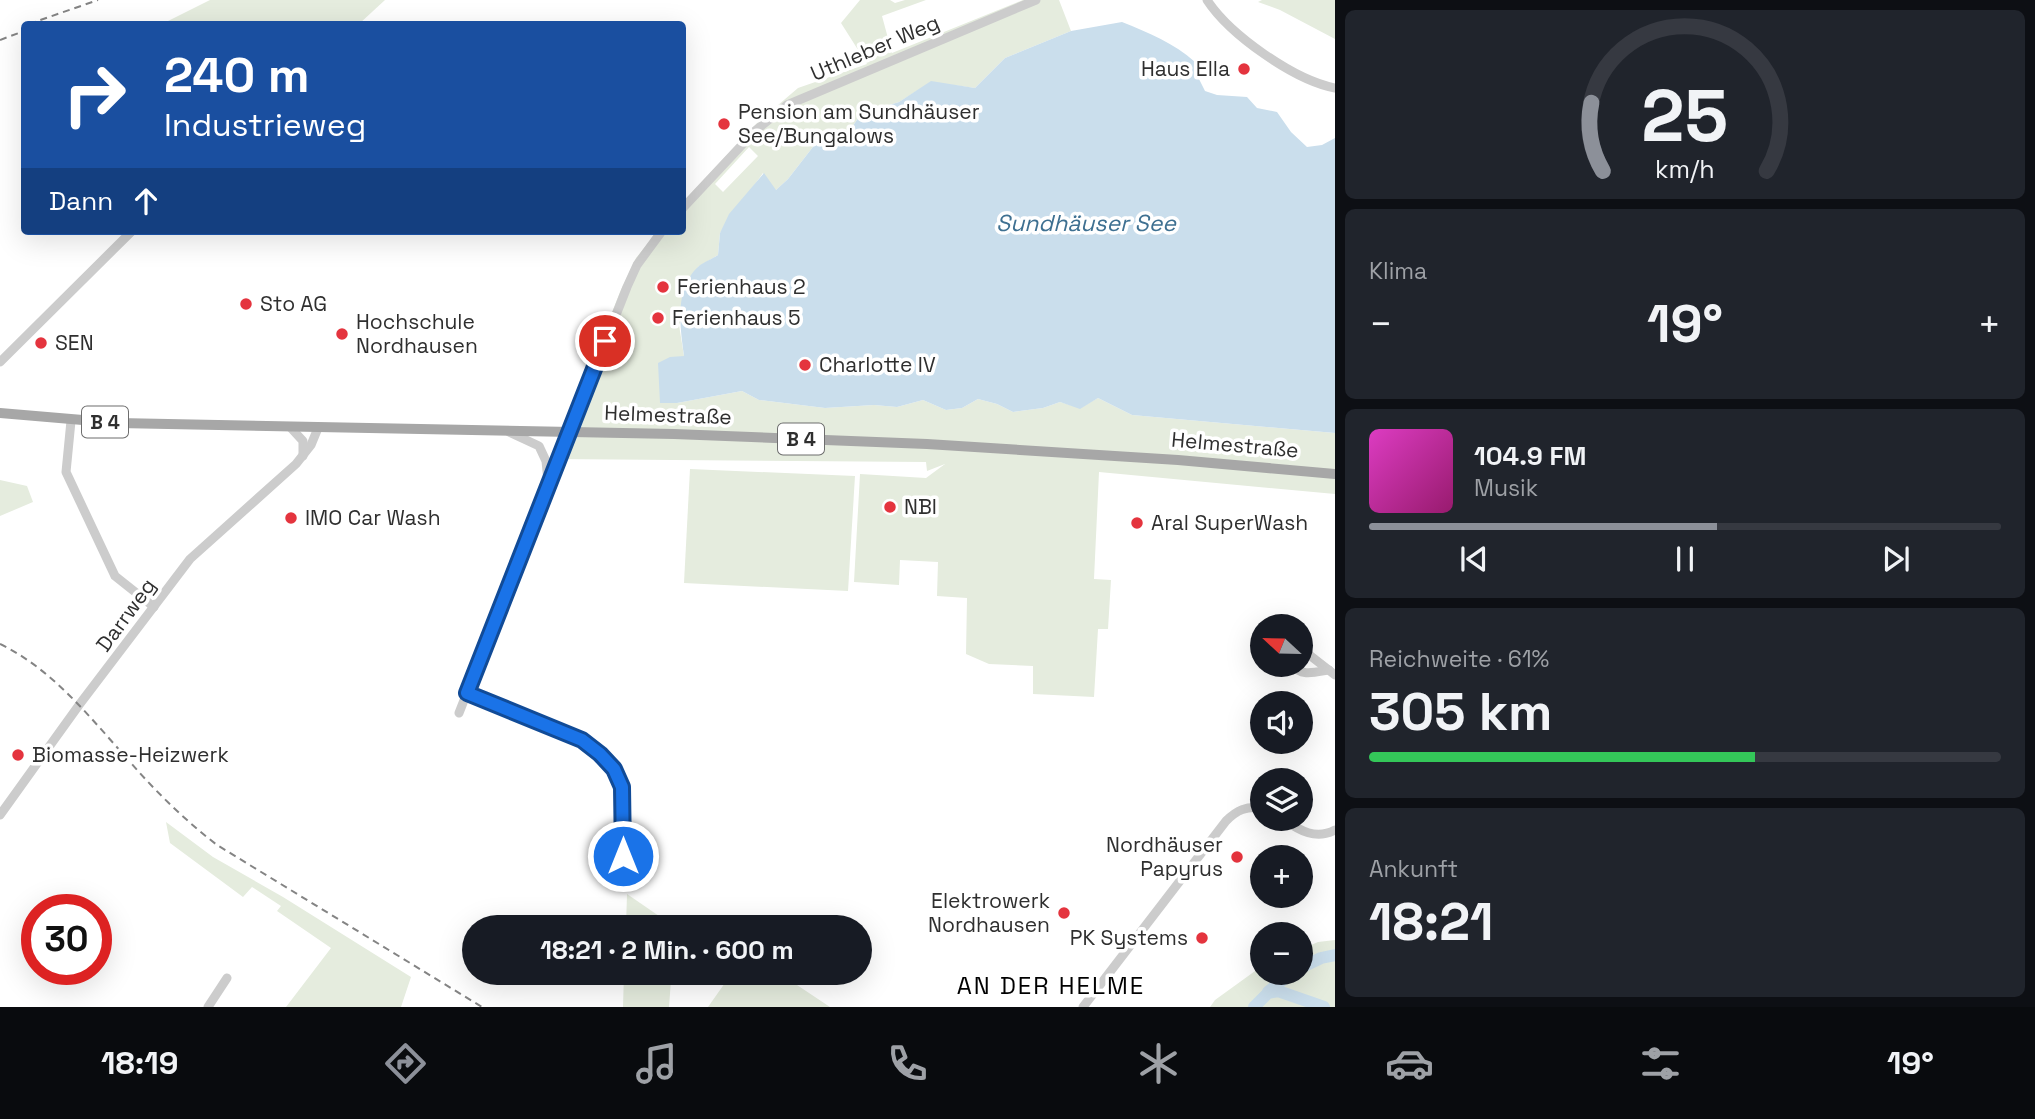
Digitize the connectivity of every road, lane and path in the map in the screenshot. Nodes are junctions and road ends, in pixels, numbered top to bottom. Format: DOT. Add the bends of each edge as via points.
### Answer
graph roads {
  1 [pos="1036,0"];
  2 [pos="1207,0"];
  3 [pos="1335,88"];
  4 [pos="686,205"];
  5 [pos="128,235"];
  6 [pos="659,235"];
  7 [pos="0,362"];
  8 [pos="0,413"];
  9 [pos="71,421"];
  10 [pos="291,428"];
  11 [pos="318,428"];
  12 [pos="507,431"];
  13 [pos="569,432"];
  14 [pos="302,457"];
  15 [pos="1335,474"];
  16 [pos="548,485"];
  17 [pos="154,607"];
  18 [pos="1313,658"];
  19 [pos="1313,673"];
  20 [pos="1332,673"];
  21 [pos="467,693"];
  22 [pos="459,713"];
  23 [pos="1250,809"];
  24 [pos="0,815"];
  25 [pos="1335,830"];
  26 [pos="1306,831"];
  27 [pos="623,883"];
  28 [pos="227,978"];
  29 [pos="208,1007"];
  30 [pos="1083,1007"];
  1 -- 4 [label="street, Uthleber Weg" via="787,105 755,131"];
  2 -- 3 [label="street" via="1251,44 1323,86"];
  5 -- 7 [label="street"];
  6 -- 13 [label="street" via="637,265"];
  8 -- 9 [label="main road, Helmestraße / B 4"];
  9 -- 10 [label="main road, Helmestraße / B 4"];
  9 -- 17 [label="street" via="66,472 115,576"];
  10 -- 11 [label="main road, Helmestraße / B 4"];
  10 -- 14 [label="street" via="303,440"];
  11 -- 12 [label="main road, Helmestraße / B 4"];
  11 -- 14 [label="street, Darrweg"];
  12 -- 13 [label="main road, Helmestraße / B 4"];
  12 -- 16 [label="street" via="539,446"];
  13 -- 15 [label="main road, Helmestraße / B 4" via="927,444"];
  13 -- 16 [label="street"];
  14 -- 17 [label="street, Darrweg" via="190,559"];
  16 -- 21 [label="street"];
  17 -- 24 [label="street, Darrweg"];
  18 -- 20 [label="street"];
  19 -- 20 [label="street"];
  21 -- 22 [label="street"];
  21 -- 27 [label="street" via="582,740 614,769 622,787"];
  23 -- 30 [label="street" via="1235,812 1226,821"];
  25 -- 26 [label="street" via="1320,835"];
  28 -- 29 [label="street"];
}
